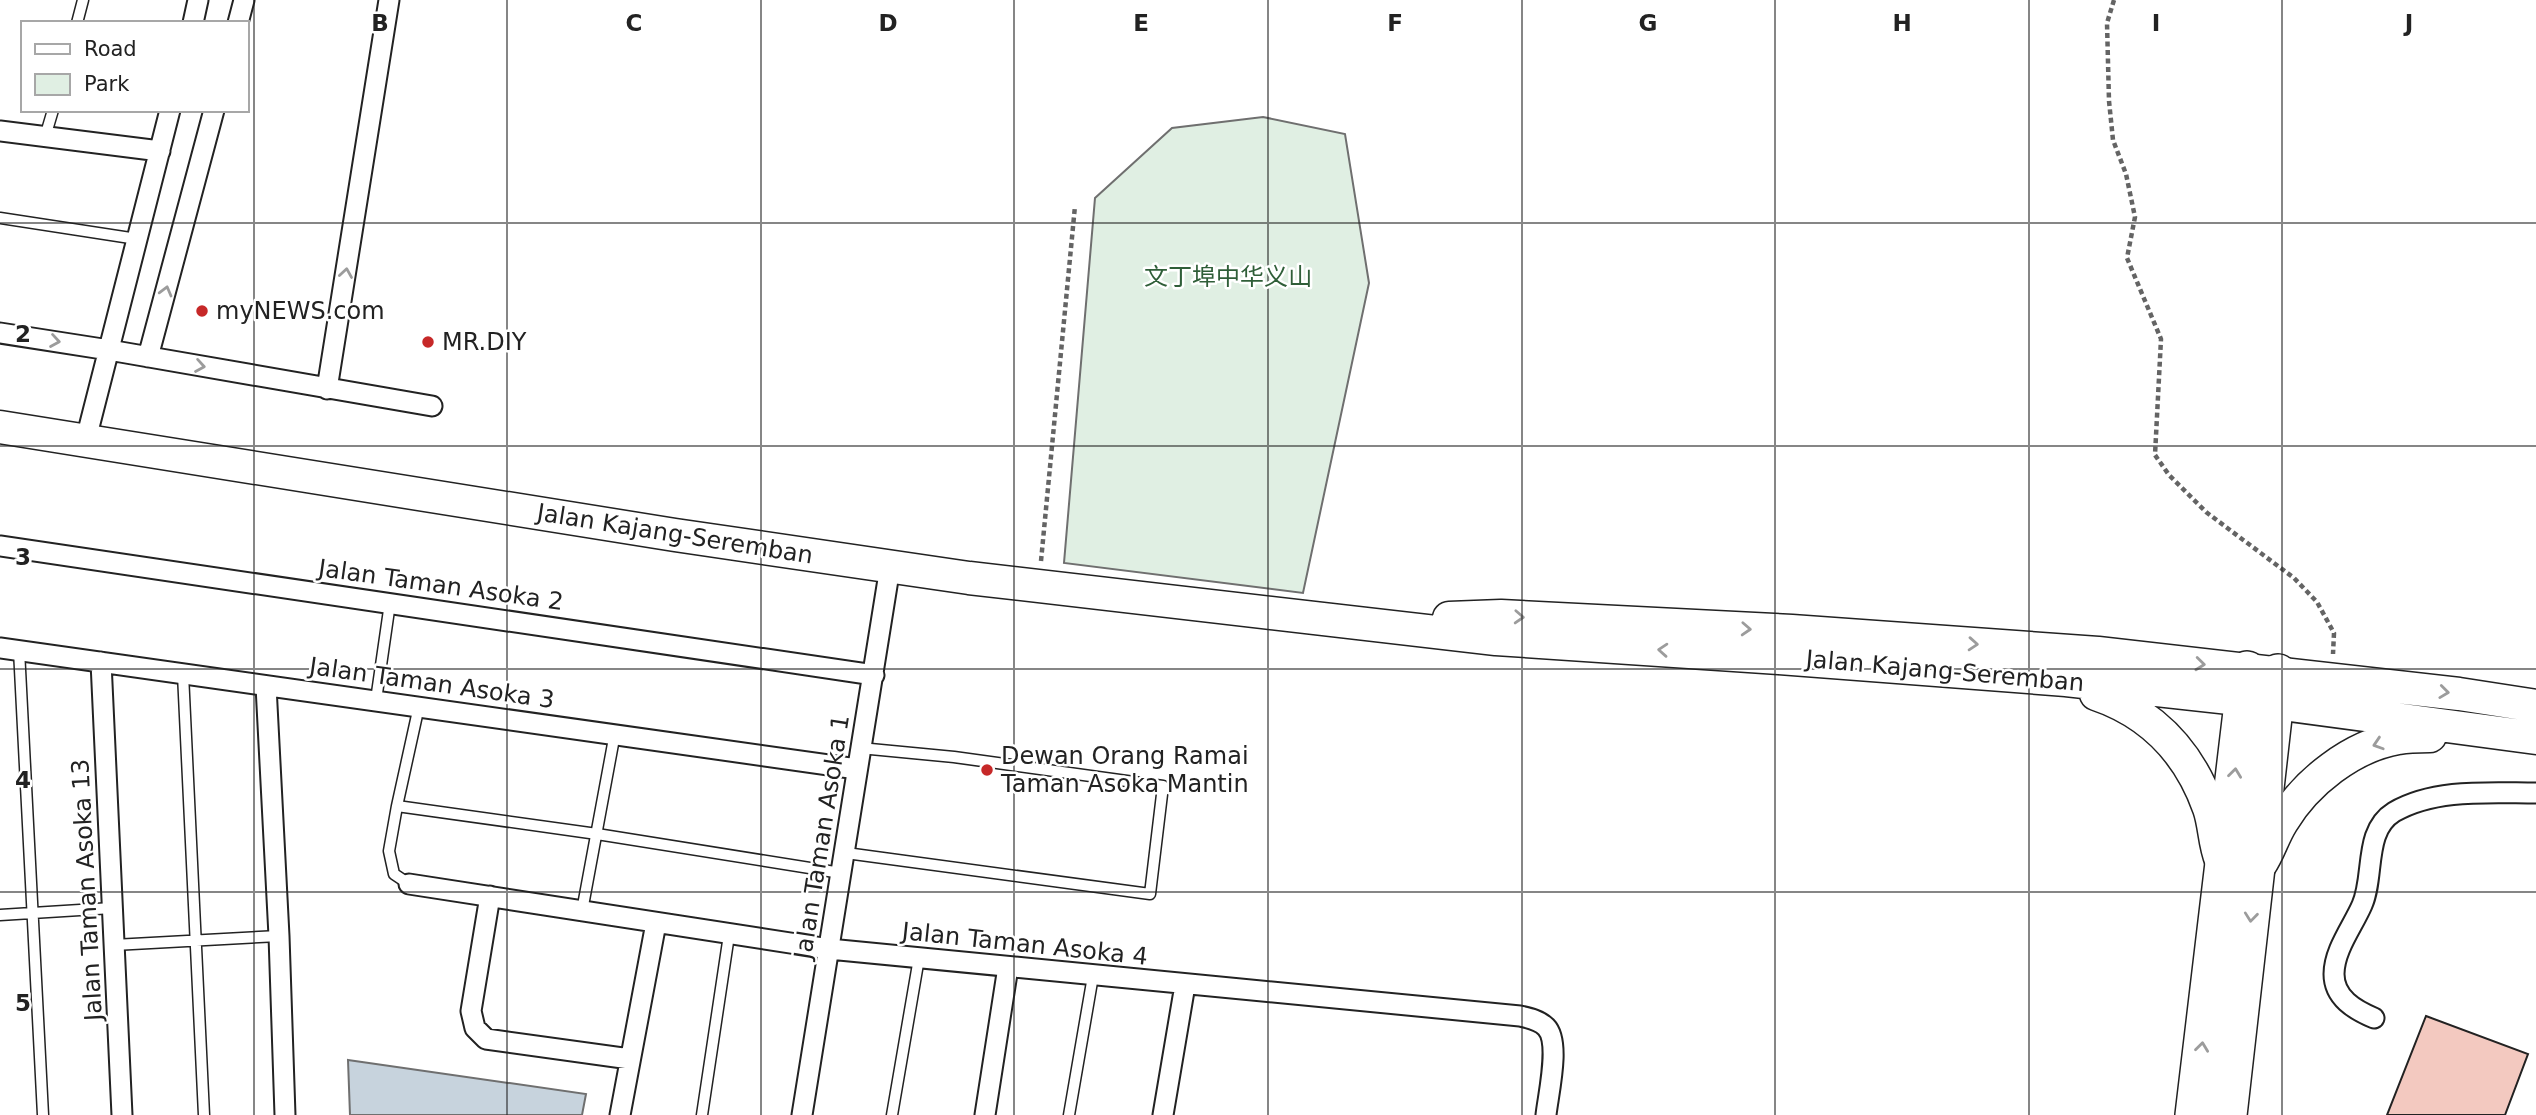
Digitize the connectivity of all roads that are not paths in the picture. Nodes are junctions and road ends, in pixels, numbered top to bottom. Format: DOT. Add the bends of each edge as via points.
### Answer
graph roads {
  1 [pos="83,0"];
  2 [pos="198,0"];
  3 [pos="244,0"];
  4 [pos="389,0"];
  5 [pos="78,21"];
  6 [pos="193,21"];
  7 [pos="239,21"];
  8 [pos="52,112"];
  9 [pos="170,112"];
  10 [pos="213,112"];
  11 [pos="0,131"];
  12 [pos="46,137"];
  13 [pos="160,151"];
  14 [pos="0,218"];
  15 [pos="137,239"];
  16 [pos="0,333"];
  17 [pos="109,350"];
  18 [pos="148,357"];
  19 [pos="327,389"];
  20 [pos="432,406"];
  21 [pos="0,427"];
  22 [pos="86,439"];
  23 [pos="0,546"];
  24 [pos="890,567"];
  25 [pos="390,602"];
  26 [pos="1353,622"];
  27 [pos="10,649"];
  28 [pos="101,662"];
  29 [pos="183,674"];
  30 [pos="874,675"];
  31 [pos="2066,680"];
  32 [pos="266,686"];
  33 [pos="2261,687"];
  34 [pos="376,700"];
  35 [pos="419,706"];
  36 [pos="2536,706"];
  37 [pos="2469,728"];
  38 [pos="615,733"];
  39 [pos="2536,738"];
  40 [pos="860,748"];
  41 [pos="857,769"];
  42 [pos="2536,793"];
  43 [pos="397,806"];
  44 [pos="597,834"];
  45 [pos="846,853"];
  46 [pos="2240,869"];
  47 [pos="842,873"];
  48 [pos="409,884"];
  49 [pos="491,896"];
  50 [pos="112,908"];
  51 [pos="582,911"];
  52 [pos="31,913"];
  53 [pos="0,915"];
  54 [pos="656,923"];
  55 [pos="729,935"];
  56 [pos="279,936"];
  57 [pos="196,941"];
  58 [pos="113,945"];
  59 [pos="829,949"];
  60 [pos="919,958"];
  61 [pos="1008,967"];
  62 [pos="1093,976"];
  63 [pos="1185,985"];
  64 [pos="2374,1018"];
  65 [pos="630,1059"];
  66 [pos="43,1115"];
  67 [pos="122,1115"];
  68 [pos="204,1115"];
  69 [pos="285,1115"];
  70 [pos="620,1115"];
  71 [pos="702,1115"];
  72 [pos="802,1115"];
  73 [pos="892,1115"];
  74 [pos="985,1115"];
  75 [pos="1069,1115"];
  76 [pos="1163,1115"];
  77 [pos="1546,1115"];
  78 [pos="2194,1115"];
  79 [pos="2228,1115"];
  1 -- 5 [label="lane"];
  2 -- 6 [label="street"];
  3 -- 7 [label="street"];
  19 -- 4 [label="street, one-way"];
  8 -- 12 [label="lane"];
  9 -- 13 [label="street"];
  18 -- 10 [label="street, one-way"];
  11 -- 12 [label="street"];
  12 -- 13 [label="street"];
  13 -- 15 [label="street"];
  14 -- 15 [label="lane"];
  15 -- 17 [label="street"];
  16 -- 17 [label="street, one-way"];
  17 -- 18 [label="street"];
  17 -- 22 [label="street"];
  18 -- 19 [label="street, one-way"];
  19 -- 20 [label="street"];
  21 -- 22 [label="main road, Jalan Kajang-Seremban"];
  22 -- 24 [label="main road, Jalan Kajang-Seremban"];
  23 -- 25 [label="street, Jalan Taman Asoka 2"];
  24 -- 26 [label="main road, Jalan Kajang-Seremban"];
  24 -- 30 [label="street, Jalan Taman Asoka 1"];
  25 -- 30 [label="street, Jalan Taman Asoka 2"];
  25 -- 34 [label="lane"];
  31 -- 26 [label="main road, Jalan Kajang-Seremban, one-way" via="1496,639"];
  26 -- 33 [label="main road, Jalan Kajang-Seremban, one-way" via="1501,616 1792,631 2098,653"];
  27 -- 28 [label="street, Jalan Taman Asoka 3"];
  27 -- 52 [label="lane"];
  28 -- 29 [label="street, Jalan Taman Asoka 3"];
  28 -- 50 [label="street, Jalan Taman Asoka 13"];
  29 -- 32 [label="street, Jalan Taman Asoka 3"];
  29 -- 57 [label="lane"];
  30 -- 40 [label="street, Jalan Taman Asoka 1"];
  31 -- 33 [label="main road, Jalan Kajang-Seremban"];
  31 -- 46 [label="main road" via="2124,703 2178,750 2209,810 2216,848"];
  32 -- 34 [label="street, Jalan Taman Asoka 3"];
  32 -- 56 [label="street"];
  33 -- 36 [label="main road, Jalan Kajang-Seremban, one-way" via="2333,679"];
  33 -- 37 [label="main road, Jalan Kajang-Seremban"];
  33 -- 46 [label="highway"];
  34 -- 35 [label="street, Jalan Taman Asoka 3"];
  35 -- 38 [label="street, Jalan Taman Asoka 3"];
  35 -- 43 [label="lane"];
  37 -- 39 [label="main road, Jalan Kajang-Seremban"];
  37 -- 46 [label="main road, one-way" via="2445,735 2398,737 2347,758 2299,798 2281,822 2267,856"];
  38 -- 41 [label="street, Jalan Taman Asoka 3"];
  38 -- 44 [label="lane"];
  40 -- 41 [label="street, Jalan Taman Asoka 1"];
  40 -- 45 [label="lane" via="1163,786 1150,894"];
  41 -- 45 [label="street, Jalan Taman Asoka 1"];
  42 -- 64 [label="street" via="2429,799 2393,813 2379,826 2364,902 2338,956 2334,975 2340,995 2354,1010"];
  43 -- 44 [label="lane"];
  43 -- 48 [label="lane" via="389,850 394,874"];
  44 -- 47 [label="lane"];
  44 -- 51 [label="lane"];
  45 -- 47 [label="street, Jalan Taman Asoka 1"];
  78 -- 46 [label="highway, one-way"];
  46 -- 79 [label="highway, one-way"];
  47 -- 59 [label="street, Jalan Taman Asoka 1"];
  48 -- 49 [label="street, Jalan Taman Asoka 4"];
  49 -- 51 [label="street, Jalan Taman Asoka 4"];
  49 -- 65 [label="street" via="471,1011 475,1028 486,1039"];
  50 -- 52 [label="lane"];
  50 -- 58 [label="street, Jalan Taman Asoka 13"];
  51 -- 54 [label="street, Jalan Taman Asoka 4"];
  52 -- 53 [label="lane"];
  52 -- 66 [label="lane"];
  54 -- 55 [label="street, Jalan Taman Asoka 4"];
  54 -- 65 [label="street"];
  55 -- 59 [label="street, Jalan Taman Asoka 4"];
  55 -- 71 [label="lane"];
  56 -- 57 [label="lane"];
  56 -- 69 [label="street"];
  57 -- 58 [label="lane"];
  57 -- 68 [label="lane"];
  58 -- 67 [label="street, Jalan Taman Asoka 13"];
  59 -- 60 [label="street, Jalan Taman Asoka 4"];
  59 -- 72 [label="street, Jalan Taman Asoka 1"];
  60 -- 61 [label="street, Jalan Taman Asoka 4"];
  60 -- 73 [label="lane"];
  61 -- 62 [label="street, Jalan Taman Asoka 4"];
  61 -- 74 [label="street"];
  62 -- 63 [label="street, Jalan Taman Asoka 4"];
  62 -- 75 [label="lane"];
  63 -- 76 [label="street"];
  63 -- 77 [label="street, Jalan Taman Asoka 4" via="1537,1021 1552,1036 1554,1049"];
  65 -- 70 [label="street"];
}
